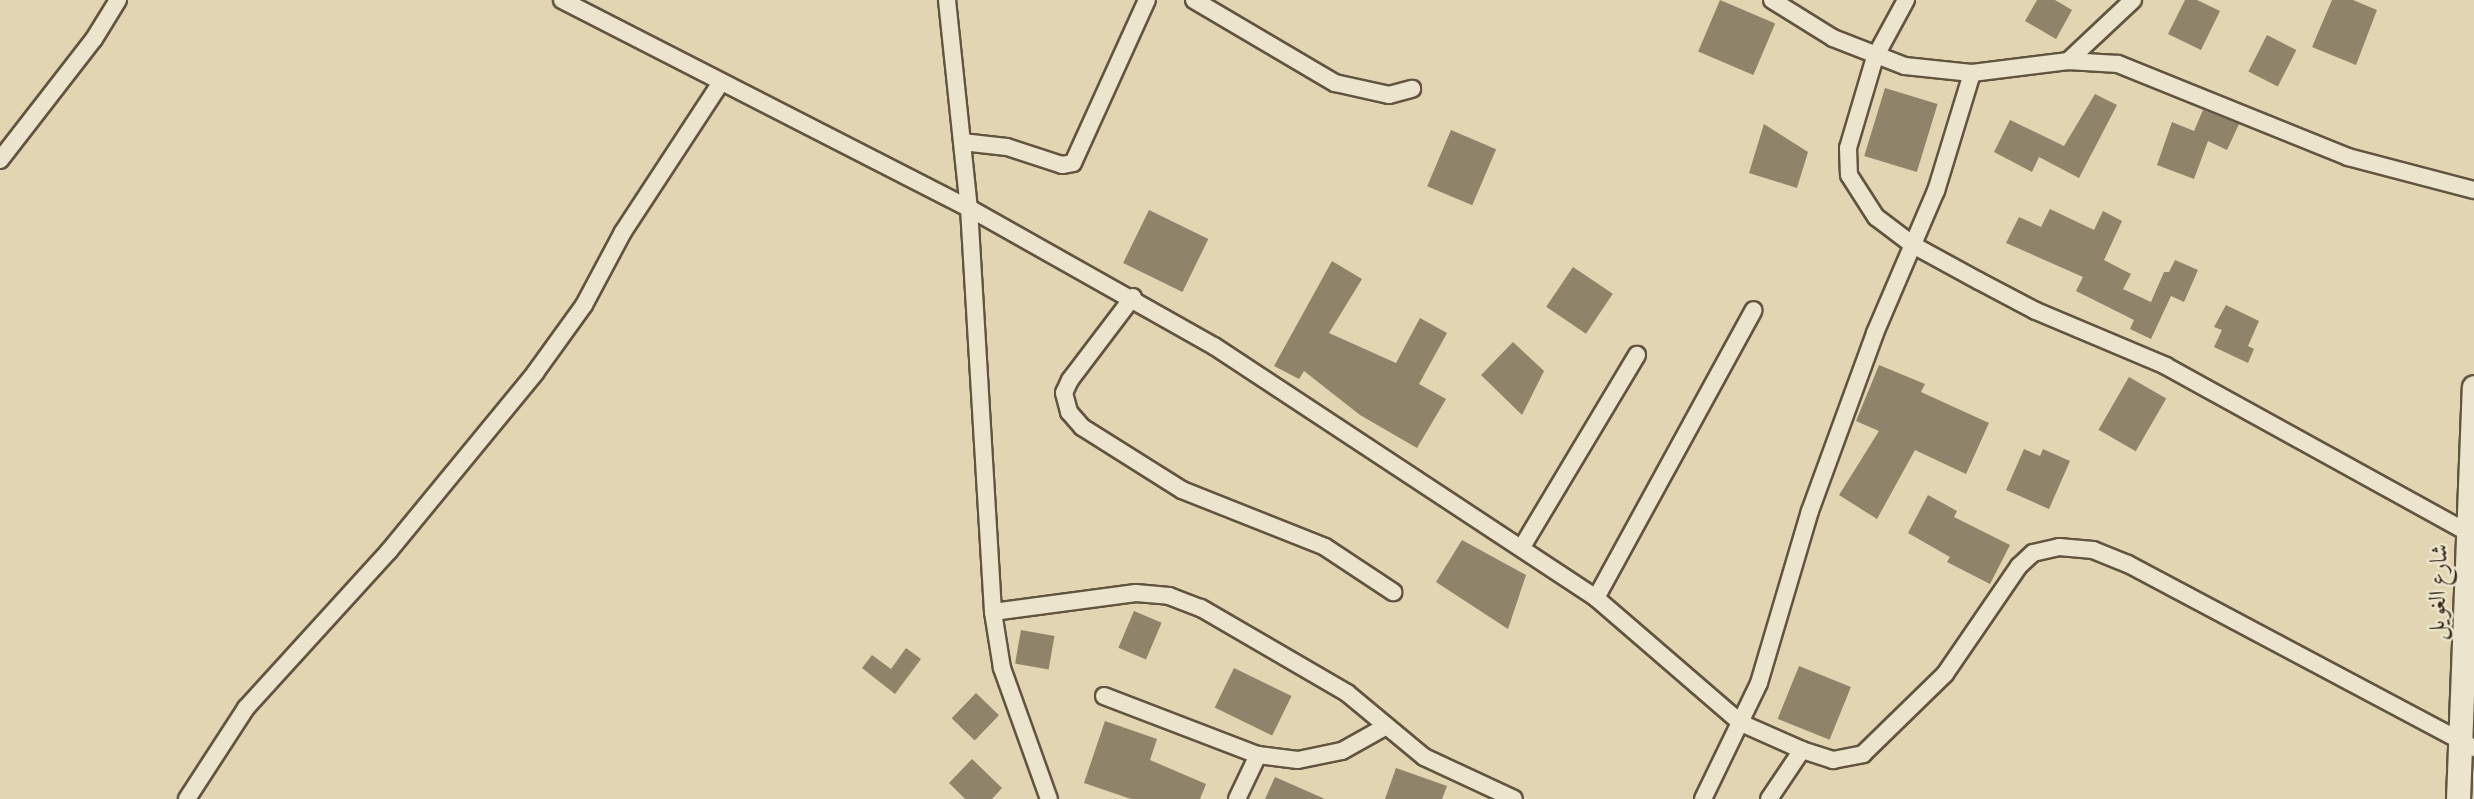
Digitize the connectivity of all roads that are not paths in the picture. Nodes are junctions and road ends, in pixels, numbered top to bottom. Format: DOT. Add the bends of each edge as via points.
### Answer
graph roads {
  1 [pos="118,0"];
  2 [pos="562,0"];
  3 [pos="947,0"];
  4 [pos="1147,0"];
  5 [pos="1772,0"];
  6 [pos="1906,0"];
  7 [pos="2133,0"];
  8 [pos="1197,1"];
  9 [pos="1875,57"];
  10 [pos="2068,61"];
  11 [pos="1972,73"];
  12 [pos="722,82"];
  13 [pos="1412,89"];
  14 [pos="962,142"];
  15 [pos="0,160"];
  16 [pos="2474,190"];
  17 [pos="969,208"];
  18 [pos="1913,245"];
  19 [pos="1133,297"];
  20 [pos="1754,310"];
  21 [pos="1637,355"];
  22 [pos="2474,387"];
  23 [pos="2467,532"];
  24 [pos="1522,547"];
  25 [pos="1393,592"];
  26 [pos="1596,598"];
  27 [pos="993,612"];
  28 [pos="1104,696"];
  29 [pos="1741,723"];
  30 [pos="1385,727"];
  31 [pos="2467,744"];
  32 [pos="1802,750"];
  33 [pos="1258,755"];
  34 [pos="187,799"];
  35 [pos="1049,799"];
  36 [pos="1237,799"];
  37 [pos="1514,799"];
  38 [pos="1704,799"];
  39 [pos="1769,799"];
  40 [pos="2458,799"];
  1 -- 15 [label="street" via="94,39"];
  2 -- 12 [label="street"];
  3 -- 14 [label="street"];
  4 -- 14 [label="street" via="1073,163 1062,165 1007,147"];
  5 -- 9 [label="street" via="1833,38"];
  6 -- 9 [label="street"];
  7 -- 10 [label="street"];
  8 -- 13 [label="street" via="1335,83 1389,95"];
  9 -- 11 [label="street" via="1905,66"];
  9 -- 18 [label="street" via="1852,123 1849,175 1876,217"];
  10 -- 11 [label="street"];
  10 -- 16 [label="street" via="2119,64 2348,157"];
  11 -- 18 [label="street" via="1937,191"];
  12 -- 17 [label="street"];
  12 -- 34 [label="street" via="623,232 584,305 535,373 380,561 246,708"];
  14 -- 17 [label="street"];
  17 -- 19 [label="street"];
  17 -- 27 [label="street"];
  18 -- 23 [label="street" via="2036,311 2200,383"];
  18 -- 29 [label="street" via="1844,415 1810,511 1777,632"];
  19 -- 24 [label="street"];
  19 -- 25 [label="street" via="1070,380 1065,393 1069,412 1082,428 1182,490 1325,547"];
  20 -- 26 [label="street"];
  21 -- 24 [label="street"];
  22 -- 23 [label="street, شارع الغويل"];
  23 -- 31 [label="street, شارع الغويل"];
  24 -- 26 [label="street"];
  26 -- 29 [label="street"];
  27 -- 30 [label="street" via="1136,593 1169,596 1200,608 1314,672 1347,693"];
  27 -- 35 [label="street" via="1002,668"];
  28 -- 33 [label="street"];
  29 -- 32 [label="street"];
  29 -- 38 [label="street"];
  30 -- 33 [label="street" via="1342,751 1298,760"];
  30 -- 37 [label="street" via="1424,757"];
  31 -- 32 [label="street" via="2128,564 2093,550 2059,547 2033,553 2019,566 1945,674 1863,754 1833,760"];
  31 -- 40 [label="street, شارع الغويل"];
  32 -- 39 [label="street"];
  33 -- 36 [label="street"];
}
